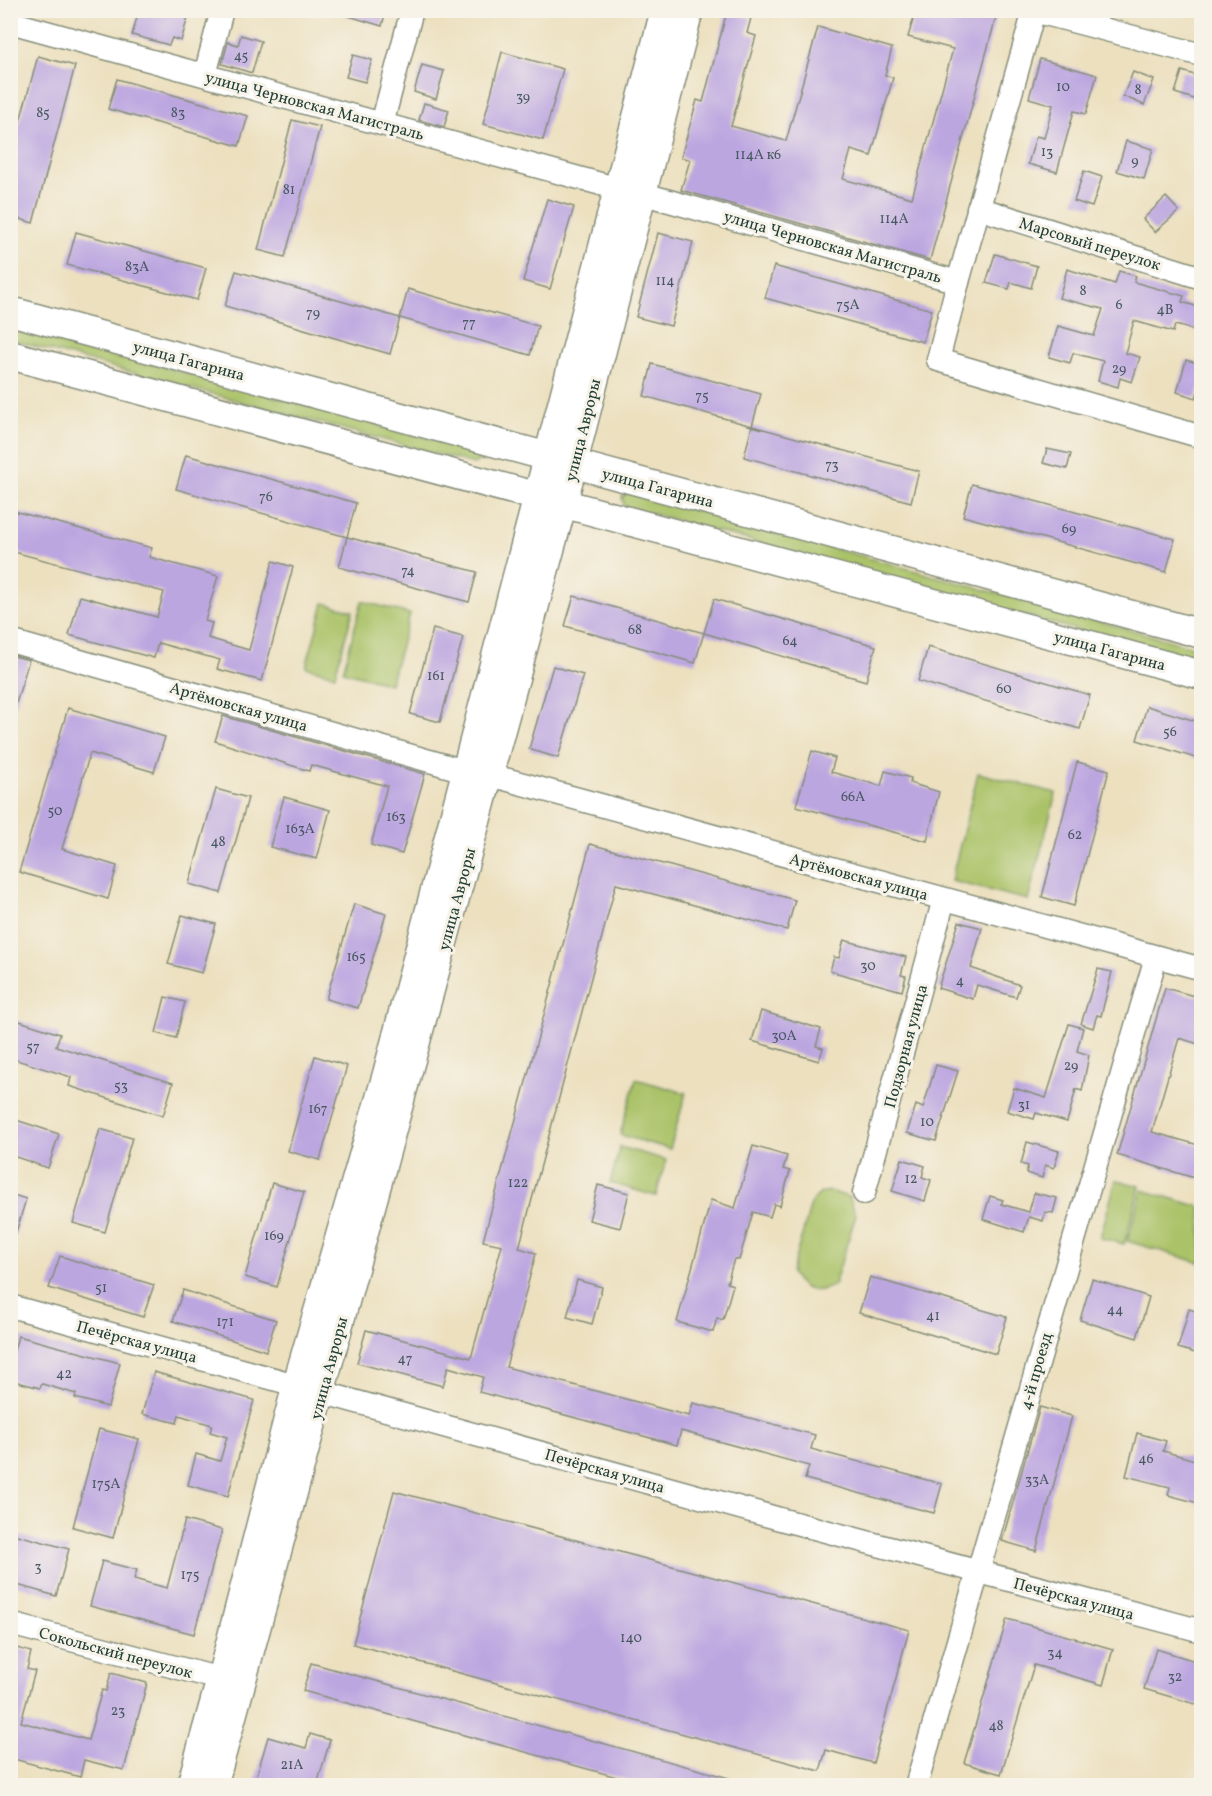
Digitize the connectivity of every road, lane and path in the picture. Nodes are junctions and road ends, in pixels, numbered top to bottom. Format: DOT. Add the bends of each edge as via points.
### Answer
graph roads {
  1 [pos="222,10"];
  2 [pos="412,10"];
  3 [pos="665,10"];
  4 [pos="689,10"];
  5 [pos="1034,10"];
  6 [pos="10,22"];
  7 [pos="1202,55"];
  8 [pos="205,75"];
  9 [pos="382,124"];
  10 [pos="631,191"];
  11 [pos="978,208"];
  12 [pos="1202,278"];
  13 [pos="958,282"];
  14 [pos="10,311"];
  15 [pos="10,355"];
  16 [pos="1202,437"];
  17 [pos="561,461"];
  18 [pos="551,499"];
  19 [pos="1202,634"];
  20 [pos="10,641"];
  21 [pos="1202,675"];
  22 [pos="491,776"];
  23 [pos="944,899"];
  24 [pos="1156,957"];
  25 [pos="1202,969"];
  26 [pos="864,1193"];
  27 [pos="10,1306"];
  28 [pos="310,1388"];
  29 [pos="978,1572"];
  30 [pos="10,1624"];
  31 [pos="1202,1631"];
  32 [pos="221,1679"];
  33 [pos="191,1785"];
  34 [pos="213,1785"];
  35 [pos="916,1785"];
  1 -- 8 [label="street"];
  2 -- 9 [label="street"];
  3 -- 10 [label="main road, улица Авроры"];
  4 -- 10 [label="main road, улица Авроры"];
  5 -- 7 [label="street"];
  5 -- 11 [label="street"];
  6 -- 8 [label="street, улица Черновская Магистраль"];
  8 -- 9 [label="street, улица Черновская Магистраль"];
  9 -- 10 [label="street, улица Черновская Магистраль"];
  10 -- 13 [label="street, улица Черновская Магистраль"];
  10 -- 17 [label="main road, улица Авроры"];
  11 -- 12 [label="street, Марсовый переулок"];
  11 -- 13 [label="street"];
  13 -- 16 [label="street, улица Черновская Магистраль" via="938,360"];
  14 -- 17 [label="main road, улица Гагарина"];
  15 -- 18 [label="main road, улица Гагарина"];
  17 -- 18 [label="main road, улица Авроры"];
  17 -- 19 [label="main road, улица Гагарина"];
  18 -- 21 [label="main road, улица Гагарина"];
  18 -- 22 [label="main road, улица Авроры"];
  20 -- 22 [label="street, Артёмовская улица"];
  22 -- 23 [label="street, Артёмовская улица"];
  22 -- 28 [label="main road, улица Авроры" via="387,1074"];
  23 -- 24 [label="street, Артёмовская улица"];
  23 -- 26 [label="street, Подзорная улица"];
  24 -- 25 [label="street, Артёмовская улица"];
  24 -- 29 [label="street, 4-й проезд"];
  27 -- 28 [label="street, Печёрская улица"];
  28 -- 29 [label="street, Печёрская улица"];
  28 -- 32 [label="main road, улица Авроры"];
  28 -- 34 [label="main road, улица Авроры"];
  29 -- 31 [label="street, Печёрская улица"];
  29 -- 35 [label="street, 4-й проезд"];
  30 -- 32 [label="street, Сокольский переулок"];
  32 -- 33 [label="main road, улица Авроры"];
}
